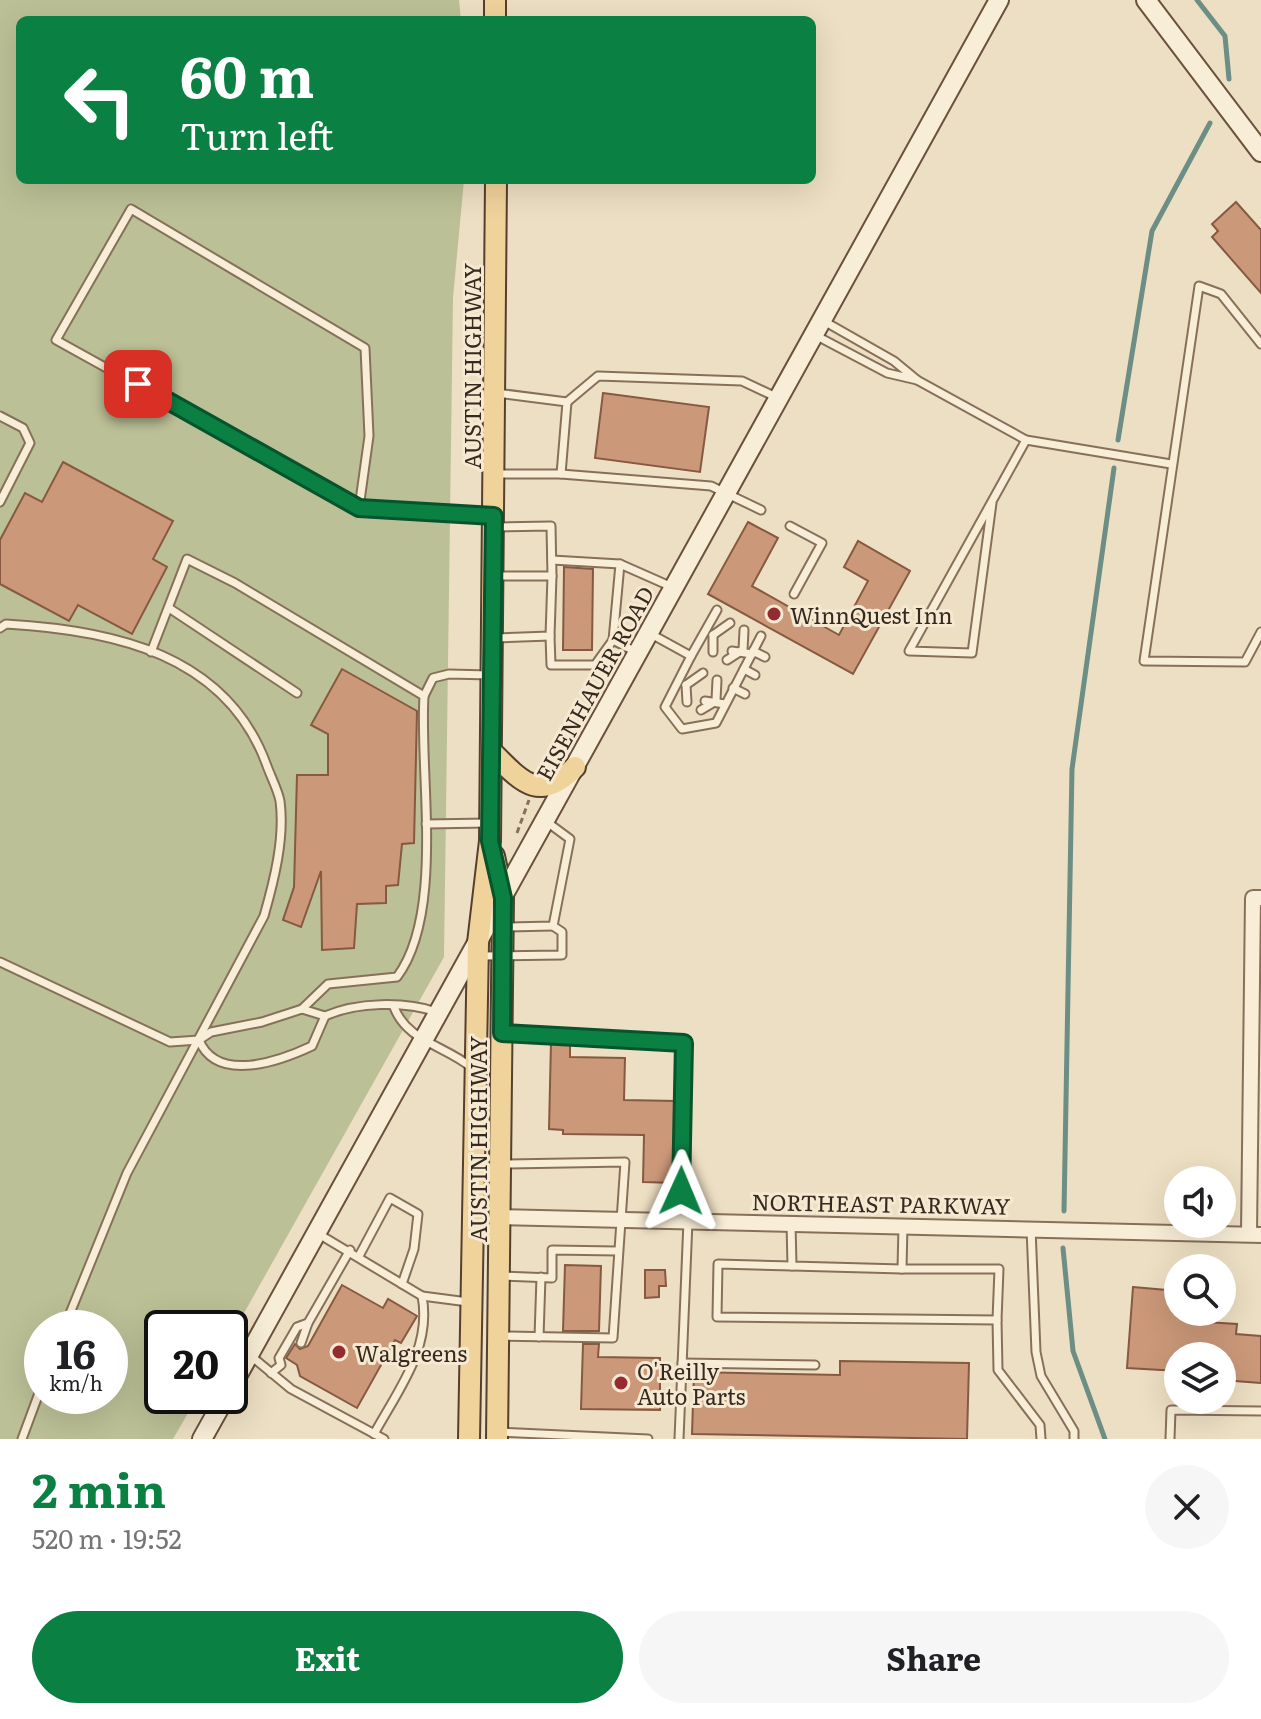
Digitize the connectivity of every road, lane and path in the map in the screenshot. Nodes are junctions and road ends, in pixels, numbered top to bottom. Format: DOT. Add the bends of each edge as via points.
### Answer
graph roads {
  1 [pos="999,0"];
  2 [pos="1146,0"];
  3 [pos="1261,152"];
  4 [pos="496,184"];
  5 [pos="817,327"];
  6 [pos="1261,344"];
  7 [pos="917,380"];
  8 [pos="495,393"];
  9 [pos="779,398"];
  10 [pos="567,402"];
  11 [pos="0,416"];
  12 [pos="1026,440"];
  13 [pos="1171,464"];
  14 [pos="494,474"];
  15 [pos="561,474"];
  16 [pos="726,493"];
  17 [pos="0,502"];
  18 [pos="992,503"];
  19 [pos="359,508"];
  20 [pos="761,510"];
  21 [pos="494,521"];
  22 [pos="790,526"];
  23 [pos="552,560"];
  24 [pos="620,564"];
  25 [pos="494,576"];
  26 [pos="552,576"];
  27 [pos="674,587"];
  28 [pos="794,594"];
  29 [pos="169,608"];
  30 [pos="717,610"];
  31 [pos="730,623"];
  32 [pos="0,628"];
  33 [pos="744,630"];
  34 [pos="1261,632"];
  35 [pos="649,633"];
  36 [pos="724,633"];
  37 [pos="550,636"];
  38 [pos="712,636"];
  39 [pos="761,636"];
  40 [pos="493,638"];
  41 [pos="613,640"];
  42 [pos="738,640"];
  43 [pos="743,650"];
  44 [pos="732,651"];
  45 [pos="151,652"];
  46 [pos="713,652"];
  47 [pos="752,652"];
  48 [pos="638,653"];
  49 [pos="691,656"];
  50 [pos="765,657"];
  51 [pos="727,660"];
  52 [pos="744,669"];
  53 [pos="703,673"];
  54 [pos="493,675"];
  55 [pos="755,675"];
  56 [pos="717,680"];
  57 [pos="697,683"];
  58 [pos="685,686"];
  59 [pos="733,688"];
  60 [pos="711,691"];
  61 [pos="297,693"];
  62 [pos="745,694"];
  63 [pos="424,696"];
  64 [pos="716,700"];
  65 [pos="705,701"];
  66 [pos="687,702"];
  67 [pos="725,704"];
  68 [pos="701,710"];
  69 [pos="492,752"];
  70 [pos="575,767"];
  71 [pos="529,799"];
  72 [pos="545,821"];
  73 [pos="426,824"];
  74 [pos="516,830"];
  75 [pos="490,832"];
  76 [pos="503,898"];
  77 [pos="1257,898"];
  78 [pos="553,926"];
  79 [pos="503,927"];
  80 [pos="478,950"];
  81 [pos="502,955"];
  82 [pos="0,962"];
  83 [pos="394,1007"];
  84 [pos="302,1009"];
  85 [pos="439,1013"];
  86 [pos="325,1016"];
  87 [pos="502,1033"];
  88 [pos="199,1040"];
  89 [pos="423,1040"];
  90 [pos="476,1072"];
  91 [pos="1256,1110"];
  92 [pos="501,1164"];
  93 [pos="501,1217"];
  94 [pos="621,1220"];
  95 [pos="684,1221"];
  96 [pos="791,1223"];
  97 [pos="903,1225"];
  98 [pos="1031,1228"];
  99 [pos="316,1233"];
  100 [pos="1255,1234"];
  101 [pos="350,1250"];
  102 [pos="617,1251"];
  103 [pos="359,1256"];
  104 [pos="792,1266"];
  105 [pos="902,1269"];
  106 [pos="500,1276"];
  107 [pos="541,1277"];
  108 [pos="402,1284"];
  109 [pos="422,1296"];
  110 [pos="471,1303"];
  111 [pos="71,1310"];
  112 [pos="997,1320"];
  113 [pos="308,1323"];
  114 [pos="499,1336"];
  115 [pos="539,1337"];
  116 [pos="301,1343"];
  117 [pos="249,1355"];
  118 [pos="291,1361"];
  119 [pos="682,1363"];
  120 [pos="281,1365"];
  121 [pos="815,1365"];
  122 [pos="271,1373"];
  123 [pos="1261,1411"];
  124 [pos="31,1414"];
  125 [pos="216,1414"];
  126 [pos="374,1434"];
  127 [pos="497,1436"];
  128 [pos="22,1439"];
  129 [pos="202,1439"];
  130 [pos="384,1439"];
  131 [pos="469,1439"];
  132 [pos="648,1439"];
  133 [pos="679,1439"];
  134 [pos="1041,1439"];
  135 [pos="1074,1439"];
  136 [pos="1170,1439"];
  1 -- 5 [label="main road, EISENHAUER ROAD"];
  2 -- 3 [label="main road"];
  4 -- 8 [label="main road, AUSTIN HIGHWAY"];
  5 -- 7 [label="lane" via="894,361"];
  5 -- 7 [label="lane" via="887,373"];
  5 -- 9 [label="main road, EISENHAUER ROAD"];
  6 -- 13 [label="lane" via="1221,294 1199,286"];
  7 -- 12 [label="lane"];
  8 -- 10 [label="lane"];
  8 -- 14 [label="main road, AUSTIN HIGHWAY"];
  9 -- 10 [label="lane" via="742,381 598,376"];
  9 -- 16 [label="main road, EISENHAUER ROAD"];
  10 -- 15 [label="lane"];
  11 -- 17 [label="lane" via="23,428 30,443"];
  12 -- 13 [label="lane"];
  12 -- 18 [label="lane"];
  13 -- 34 [label="lane" via="1144,661 1245,662"];
  14 -- 15 [label="lane"];
  14 -- 21 [label="main road, AUSTIN HIGHWAY"];
  15 -- 16 [label="lane" via="711,486"];
  16 -- 20 [label="lane"];
  16 -- 27 [label="main road, EISENHAUER ROAD"];
  18 -- 18 [label="lane" via="970,543 909,651 972,653"];
  19 -- 19 [label="lane" via="369,436 365,348 131,209 56,340"];
  19 -- 21 [label="lane"];
  21 -- 23 [label="lane" via="551,526"];
  21 -- 25 [label="main road, AUSTIN HIGHWAY"];
  22 -- 28 [label="lane" via="822,543"];
  23 -- 24 [label="lane"];
  23 -- 26 [label="lane"];
  24 -- 27 [label="lane"];
  24 -- 41 [label="lane"];
  25 -- 26 [label="lane"];
  25 -- 40 [label="main road, AUSTIN HIGHWAY"];
  26 -- 37 [label="lane"];
  27 -- 35 [label="main road, EISENHAUER ROAD"];
  29 -- 45 [label="lane"];
  29 -- 61 [label="lane"];
  29 -- 63 [label="lane" via="187,559"];
  30 -- 38 [label="lane"];
  31 -- 38 [label="lane"];
  32 -- 45 [label="lane" via="6,624 97,633"];
  33 -- 43 [label="lane"];
  35 -- 48 [label="main road, EISENHAUER ROAD"];
  35 -- 49 [label="lane"];
  36 -- 38 [label="lane"];
  37 -- 40 [label="lane"];
  37 -- 41 [label="lane" via="551,665 595,665"];
  38 -- 46 [label="lane"];
  38 -- 49 [label="lane"];
  39 -- 47 [label="lane"];
  40 -- 54 [label="main road, AUSTIN HIGHWAY"];
  41 -- 48 [label="lane"];
  42 -- 43 [label="lane"];
  43 -- 44 [label="lane"];
  43 -- 47 [label="lane"];
  43 -- 51 [label="lane"];
  45 -- 88 [label="lane" via="195,670 242,713 280,801 276,872 264,916"];
  47 -- 50 [label="lane"];
  47 -- 52 [label="lane"];
  48 -- 70 [label="main road, EISENHAUER ROAD"];
  49 -- 58 [label="lane"];
  52 -- 55 [label="lane"];
  52 -- 59 [label="lane"];
  53 -- 58 [label="lane"];
  54 -- 63 [label="lane" via="433,678"];
  54 -- 69 [label="main road, AUSTIN HIGHWAY"];
  56 -- 64 [label="lane"];
  57 -- 58 [label="lane"];
  58 -- 66 [label="lane"];
  58 -- 67 [label="lane" via="665,707 682,729 716,723"];
  59 -- 62 [label="lane"];
  59 -- 67 [label="lane"];
  60 -- 64 [label="lane"];
  63 -- 73 [label="lane"];
  64 -- 65 [label="lane"];
  64 -- 67 [label="lane"];
  64 -- 68 [label="lane"];
  69 -- 70 [label="main road" via="524,782 539,788 563,779"];
  69 -- 75 [label="main road, AUSTIN HIGHWAY"];
  70 -- 72 [label="main road, EISENHAUER ROAD"];
  71 -- 74 [label="path"];
  72 -- 76 [label="main road, EISENHAUER ROAD"];
  72 -- 78 [label="lane" via="570,839"];
  73 -- 75 [label="lane"];
  73 -- 84 [label="lane" via="422,902 407,963 397,977 328,984"];
  75 -- 76 [label="main road, AUSTIN HIGHWAY"];
  75 -- 80 [label="main road, AUSTIN HIGHWAY"];
  76 -- 79 [label="main road, AUSTIN HIGHWAY"];
  76 -- 80 [label="main road, EISENHAUER ROAD"];
  77 -- 91 [label="street"];
  78 -- 79 [label="lane"];
  78 -- 81 [label="lane" via="562,932 562,955"];
  79 -- 81 [label="main road, AUSTIN HIGHWAY"];
  80 -- 81 [label="lane"];
  80 -- 85 [label="main road, EISENHAUER ROAD"];
  80 -- 90 [label="main road, AUSTIN HIGHWAY"];
  81 -- 87 [label="main road, AUSTIN HIGHWAY"];
  82 -- 88 [label="lane" via="160,1040"];
  83 -- 85 [label="lane" via="405,1004"];
  83 -- 86 [label="lane" via="351,1004"];
  83 -- 89 [label="lane"];
  84 -- 86 [label="lane"];
  84 -- 88 [label="lane" via="211,1032"];
  85 -- 89 [label="main road, EISENHAUER ROAD"];
  86 -- 88 [label="lane" via="312,1046 283,1060 217,1062"];
  87 -- 92 [label="main road, AUSTIN HIGHWAY"];
  87 -- 95 [label="lane" via="684,1043"];
  88 -- 111 [label="lane" via="127,1173"];
  89 -- 90 [label="lane" via="452,1052"];
  89 -- 99 [label="main road, EISENHAUER ROAD"];
  90 -- 110 [label="main road, AUSTIN HIGHWAY"];
  91 -- 100 [label="street"];
  92 -- 93 [label="main road, AUSTIN HIGHWAY"];
  92 -- 94 [label="lane" via="625,1162"];
  93 -- 94 [label="street, NORTHEAST PARKWAY"];
  93 -- 106 [label="main road, AUSTIN HIGHWAY"];
  94 -- 95 [label="street, NORTHEAST PARKWAY"];
  94 -- 102 [label="lane"];
  95 -- 96 [label="street, NORTHEAST PARKWAY"];
  95 -- 119 [label="lane"];
  96 -- 97 [label="street, NORTHEAST PARKWAY"];
  96 -- 104 [label="lane"];
  97 -- 98 [label="street, NORTHEAST PARKWAY"];
  97 -- 105 [label="lane"];
  98 -- 100 [label="street, NORTHEAST PARKWAY"];
  98 -- 135 [label="lane" via="1036,1352 1041,1376"];
  99 -- 101 [label="lane"];
  99 -- 117 [label="main road, EISENHAUER ROAD"];
  101 -- 103 [label="lane"];
  101 -- 113 [label="lane"];
  102 -- 107 [label="lane" via="552,1250 552,1278"];
  102 -- 115 [label="lane" via="613,1338"];
  103 -- 108 [label="lane"];
  103 -- 108 [label="lane" via="390,1198 418,1214"];
  104 -- 105 [label="lane"];
  104 -- 112 [label="lane" via="718,1264 717,1317"];
  105 -- 112 [label="lane" via="999,1269"];
  106 -- 107 [label="lane"];
  106 -- 114 [label="main road, AUSTIN HIGHWAY"];
  107 -- 115 [label="lane"];
  108 -- 109 [label="lane"];
  109 -- 110 [label="lane"];
  109 -- 126 [label="lane" via="423,1344"];
  110 -- 131 [label="main road, AUSTIN HIGHWAY"];
  112 -- 134 [label="lane" via="998,1370 1040,1425"];
  113 -- 116 [label="lane"];
  113 -- 120 [label="lane" via="297,1327 279,1358"];
  114 -- 115 [label="lane"];
  114 -- 127 [label="main road, AUSTIN HIGHWAY"];
  117 -- 122 [label="lane"];
  118 -- 120 [label="lane"];
  119 -- 121 [label="lane"];
  119 -- 133 [label="lane"];
  120 -- 122 [label="lane"];
  122 -- 126 [label="lane"];
  123 -- 136 [label="lane" via="1171,1410"];
  124 -- 128 [label="lane"];
  125 -- 129 [label="main road"];
  126 -- 130 [label="lane"];
  127 -- 132 [label="lane"];
}
